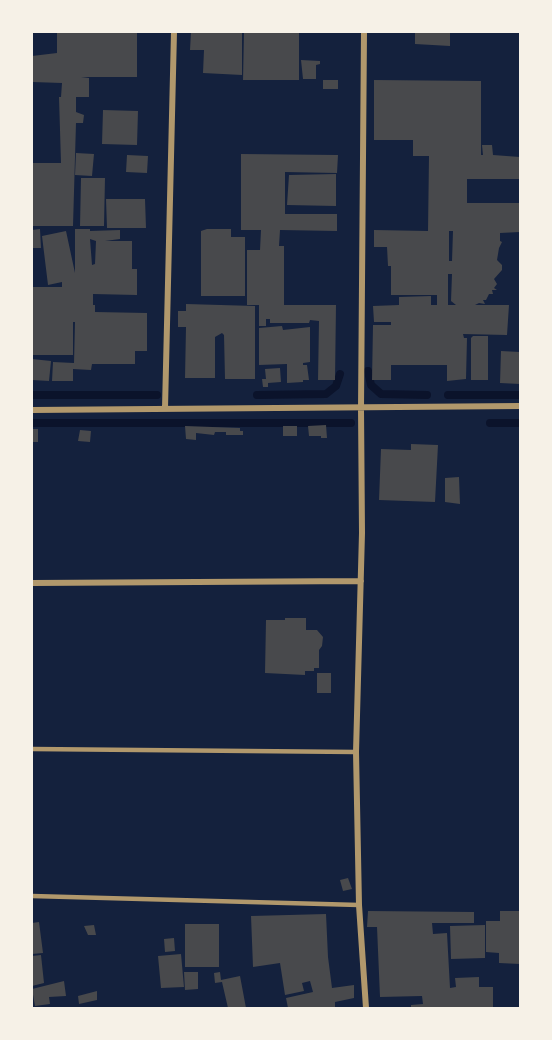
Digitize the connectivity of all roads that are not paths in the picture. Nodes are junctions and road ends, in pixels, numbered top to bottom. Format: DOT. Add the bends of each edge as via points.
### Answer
graph roads {
  1 [pos="174,32"];
  2 [pos="364,32"];
  3 [pos="520,406"];
  4 [pos="165,408"];
  5 [pos="361,408"];
  6 [pos="32,410"];
  7 [pos="361,581"];
  8 [pos="32,583"];
  9 [pos="32,749"];
  10 [pos="356,752"];
  11 [pos="32,896"];
  12 [pos="359,905"];
  13 [pos="366,1008"];
  1 -- 4 [label="street"];
  2 -- 5 [label="street"];
  3 -- 5 [label="street"];
  4 -- 5 [label="street"];
  4 -- 6 [label="street"];
  5 -- 7 [label="street"];
  7 -- 8 [label="street"];
  7 -- 10 [label="street"];
  9 -- 10 [label="lane"];
  10 -- 12 [label="street"];
  11 -- 12 [label="lane"];
  12 -- 13 [label="street"];
}
